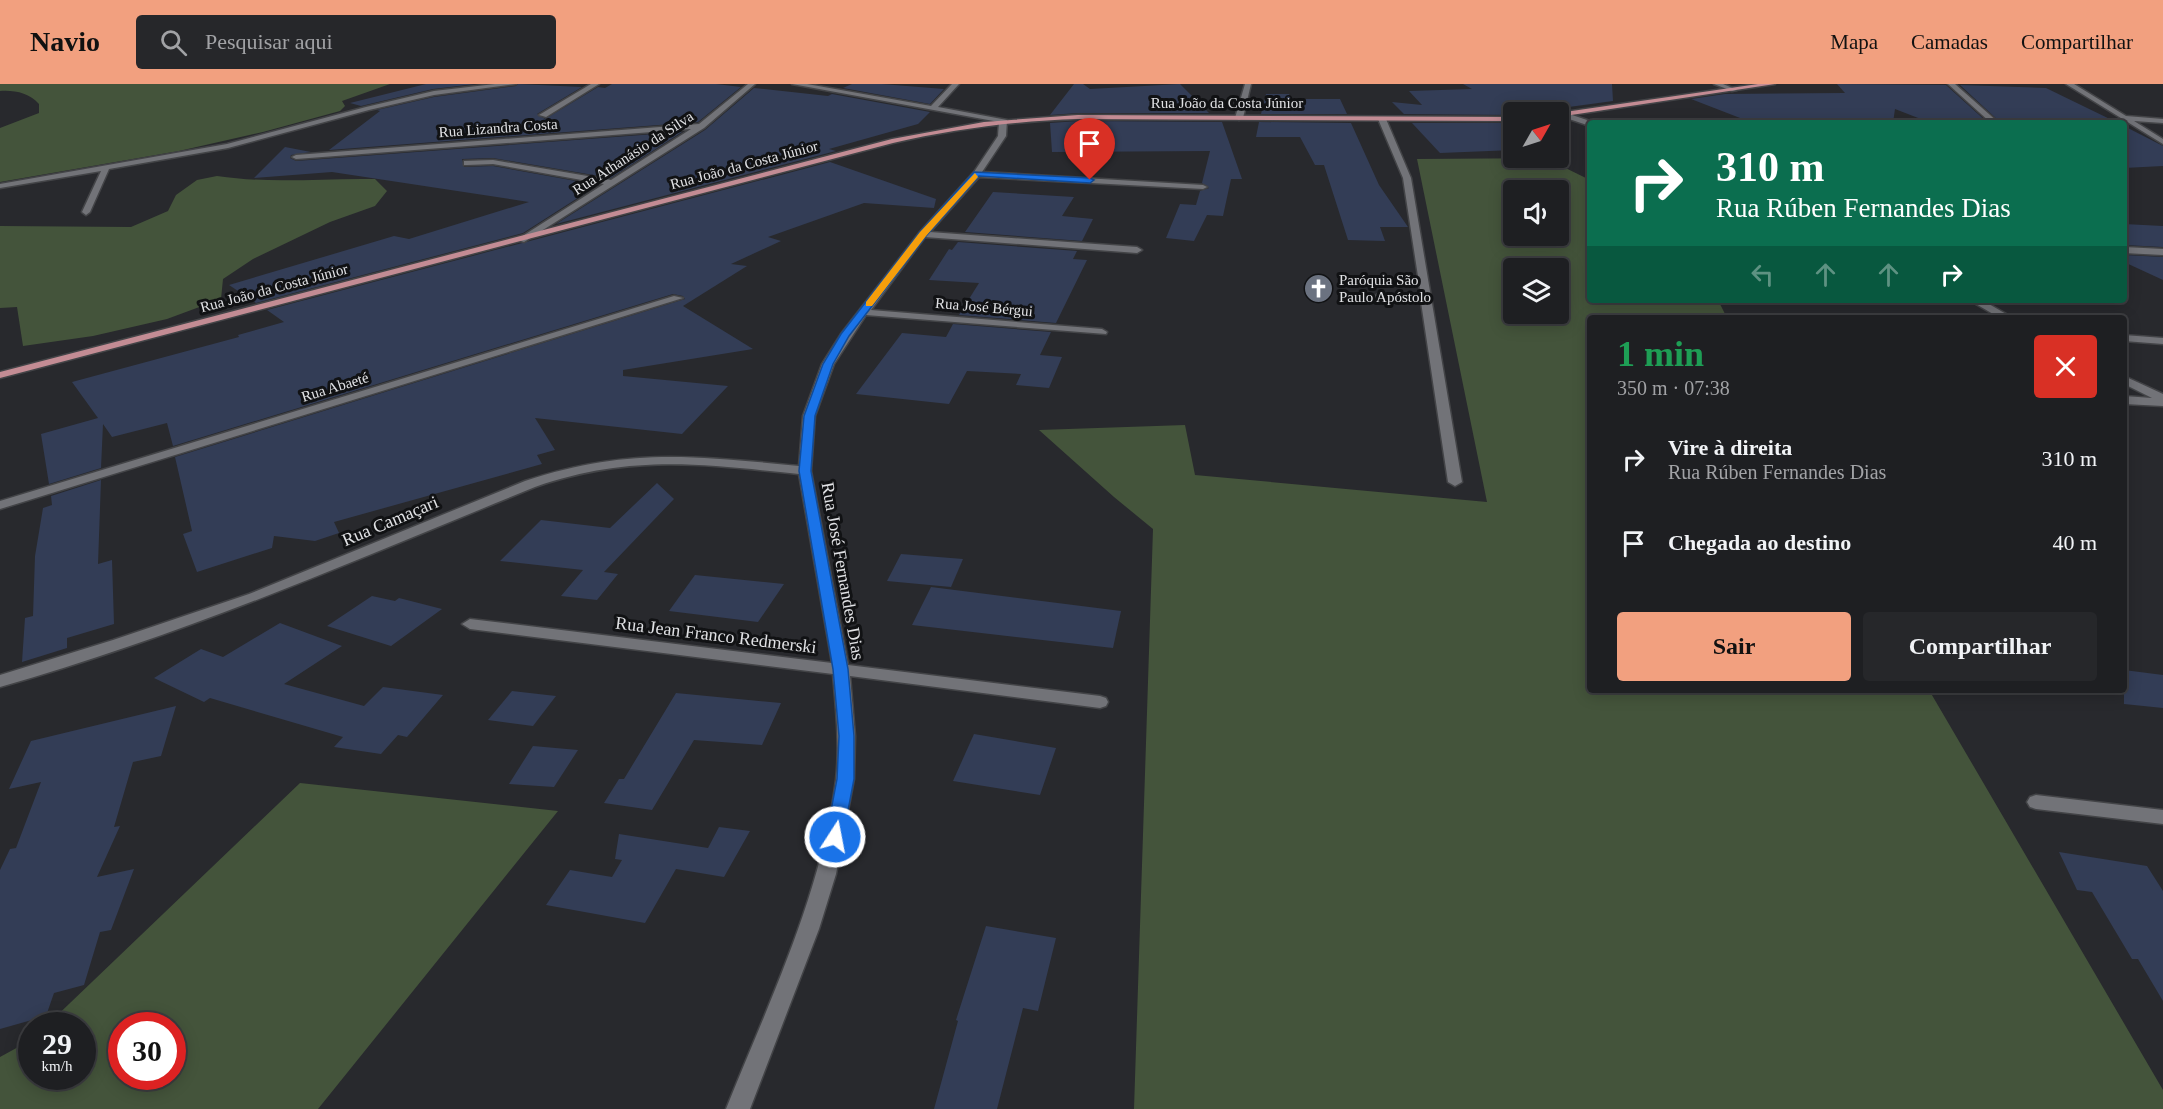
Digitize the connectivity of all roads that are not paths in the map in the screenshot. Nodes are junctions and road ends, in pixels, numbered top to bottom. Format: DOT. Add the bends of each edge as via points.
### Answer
graph roads {
  1 [pos="513,84"];
  2 [pos="596,84"];
  3 [pos="753,84"];
  4 [pos="795,84"];
  5 [pos="836,84"];
  6 [pos="956,84"];
  7 [pos="1248,84"];
  8 [pos="1717,84"];
  9 [pos="1772,84"];
  10 [pos="1951,84"];
  11 [pos="2069,84"];
  12 [pos="827,90"];
  13 [pos="1734,90"];
  14 [pos="932,109"];
  15 [pos="1569,114"];
  16 [pos="543,115"];
  17 [pos="1569,117"];
  18 [pos="1239,118"];
  19 [pos="2124,118"];
  20 [pos="1382,119"];
  21 [pos="1503,119"];
  22 [pos="1003,120"];
  23 [pos="1992,120"];
  24 [pos="2163,121"];
  25 [pos="1587,123"];
  26 [pos="701,126"];
  27 [pos="2163,142"];
  28 [pos="296,157"];
  29 [pos="467,163"];
  30 [pos="106,168"];
  31 [pos="977,174"];
  32 [pos="613,183"];
  33 [pos="0,186"];
  34 [pos="1203,187"];
  35 [pos="86,212"];
  36 [pos="923,234"];
  37 [pos="524,239"];
  38 [pos="1137,250"];
  39 [pos="2127,250"];
  40 [pos="2163,252"];
  41 [pos="1378,297"];
  42 [pos="678,298"];
  43 [pos="1426,299"];
  44 [pos="1980,303"];
  45 [pos="863,312"];
  46 [pos="2002,315"];
  47 [pos="1102,332"];
  48 [pos="2127,338"];
  49 [pos="2163,341"];
  50 [pos="0,375"];
  51 [pos="2127,381"];
  52 [pos="2127,400"];
  53 [pos="2163,401"];
  54 [pos="805,471"];
  55 [pos="1455,482"];
  56 [pos="0,505"];
  57 [pos="470,624"];
  58 [pos="840,669"];
  59 [pos="0,681"];
  60 [pos="1100,702"];
  61 [pos="2036,802"];
  62 [pos="2163,817"];
  63 [pos="738,1109"];
  1 -- 30 [label="street" via="419,96 245,142"];
  2 -- 16 [label="street"];
  3 -- 26 [label="street, Rua Athanásio da Silva"];
  4 -- 12 [label="street"];
  5 -- 12 [label="street"];
  6 -- 14 [label="street"];
  7 -- 18 [label="street"];
  8 -- 13 [label="street"];
  9 -- 13 [label="main road"];
  10 -- 23 [label="street"];
  11 -- 19 [label="street"];
  12 -- 14 [label="street"];
  13 -- 15 [label="main road"];
  14 -- 22 [label="street"];
  17 -- 25 [label="street"];
  18 -- 20 [label="main road, Rua João da Costa Júnior"];
  18 -- 22 [label="main road, Rua João da Costa Júnior"];
  19 -- 24 [label="street"];
  19 -- 27 [label="street"];
  20 -- 21 [label="main road, Rua João da Costa Júnior"];
  20 -- 43 [label="street" via="1407,178"];
  22 -- 31 [label="street, Rua José Fernandes Dias" via="1002,136"];
  22 -- 37 [label="main road, Rua João da Costa Júnior" via="892,141"];
  26 -- 28 [label="street, Rua Lizandra Costa"];
  26 -- 32 [label="street, Rua Athanásio da Silva"];
  29 -- 32 [label="street" via="493,162"];
  30 -- 33 [label="street"];
  30 -- 35 [label="street"];
  31 -- 34 [label="street"];
  31 -- 36 [label="street, Rua José Fernandes Dias"];
  32 -- 37 [label="street, Rua Athanásio da Silva"];
  36 -- 38 [label="street"];
  36 -- 45 [label="street, Rua José Fernandes Dias"];
  37 -- 50 [label="main road, Rua João da Costa Júnior"];
  39 -- 40 [label="street"];
  41 -- 43 [label="street"];
  42 -- 56 [label="street, Rua Abaeté"];
  43 -- 55 [label="street"];
  44 -- 46 [label="street"];
  45 -- 47 [label="street, Rua José Bérgui"];
  45 -- 54 [label="street, Rua José Fernandes Dias" via="837,348 817,393 809,416"];
  48 -- 49 [label="street"];
  51 -- 53 [label="street"];
  52 -- 53 [label="street"];
  54 -- 58 [label="street, Rua José Fernandes Dias"];
  54 -- 59 [label="street, Rua Camaçari" via="642,460 572,471 530,484 244,601"];
  57 -- 58 [label="street, Rua Jean Franco Redmerski"];
  58 -- 60 [label="street, Rua Jean Franco Redmerski"];
  58 -- 63 [label="street, Rua José Fernandes Dias" via="845,779 826,874 786,991"];
  61 -- 62 [label="street"];
}
